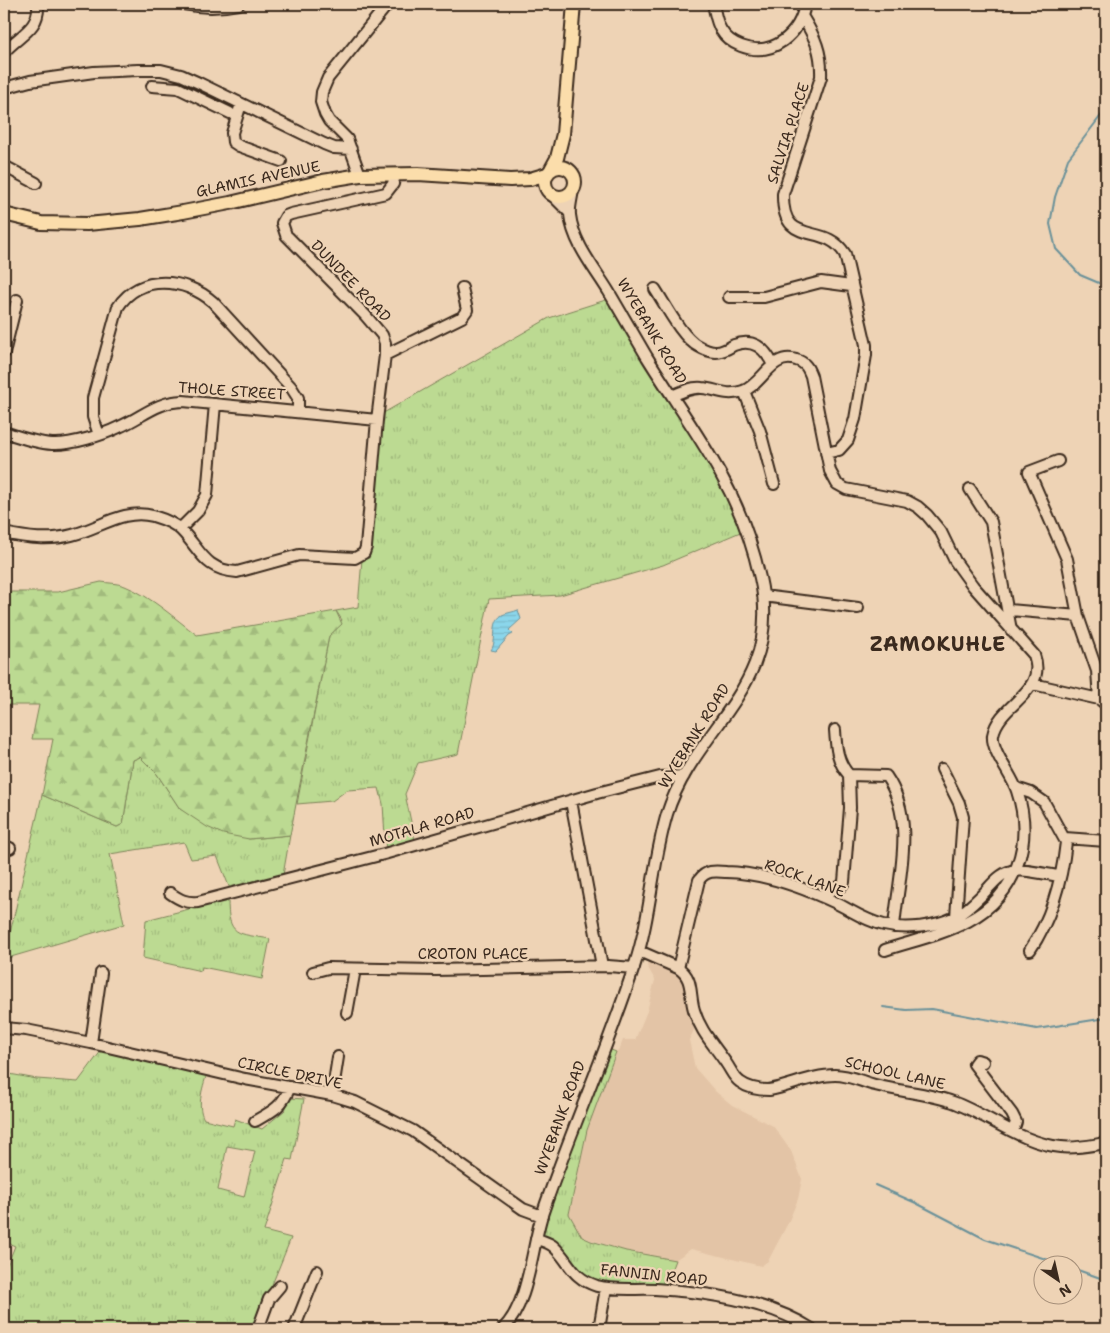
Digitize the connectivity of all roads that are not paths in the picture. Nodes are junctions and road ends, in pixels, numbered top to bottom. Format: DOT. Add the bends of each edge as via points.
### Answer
graph roads {
  1 [pos="38,4"];
  2 [pos="183,4"];
  3 [pos="239,4"];
  4 [pos="574,4"];
  5 [pos="713,4"];
  6 [pos="805,4"];
  7 [pos="387,5"];
  8 [pos="802,16"];
  9 [pos="4,52"];
  10 [pos="152,86"];
  11 [pos="4,88"];
  12 [pos="241,104"];
  13 [pos="230,113"];
  14 [pos="563,134"];
  15 [pos="351,149"];
  16 [pos="281,161"];
  17 [pos="4,166"];
  18 [pos="569,169"];
  19 [pos="549,172"];
  20 [pos="395,174"];
  21 [pos="360,176"];
  22 [pos="510,180"];
  23 [pos="36,183"];
  24 [pos="573,190"];
  25 [pos="550,192"];
  26 [pos="570,213"];
  27 [pos="7,214"];
  28 [pos="851,286"];
  29 [pos="462,288"];
  30 [pos="655,288"];
  31 [pos="729,297"];
  32 [pos="18,300"];
  33 [pos="4,352"];
  34 [pos="385,355"];
  35 [pos="773,365"];
  36 [pos="744,391"];
  37 [pos="672,396"];
  38 [pos="215,404"];
  39 [pos="298,411"];
  40 [pos="377,420"];
  41 [pos="4,432"];
  42 [pos="99,435"];
  43 [pos="826,453"];
  44 [pos="1058,461"];
  45 [pos="774,484"];
  46 [pos="970,489"];
  47 [pos="180,529"];
  48 [pos="4,533"];
  49 [pos="763,596"];
  50 [pos="858,608"];
  51 [pos="1009,610"];
  52 [pos="1078,616"];
  53 [pos="1012,630"];
  54 [pos="1033,684"];
  55 [pos="1103,701"];
  56 [pos="835,730"];
  57 [pos="942,769"];
  58 [pos="849,775"];
  59 [pos="684,776"];
  60 [pos="1016,788"];
  61 [pos="571,801"];
  62 [pos="1065,838"];
  63 [pos="1106,840"];
  64 [pos="1016,870"];
  65 [pos="1060,876"];
  66 [pos="170,893"];
  67 [pos="820,896"];
  68 [pos="956,917"];
  69 [pos="894,927"];
  70 [pos="885,950"];
  71 [pos="1030,950"];
  72 [pos="639,952"];
  73 [pos="602,966"];
  74 [pos="634,968"];
  75 [pos="678,968"];
  76 [pos="354,969"];
  77 [pos="312,972"];
  78 [pos="101,973"];
  79 [pos="347,1013"];
  80 [pos="4,1028"];
  81 [pos="92,1043"];
  82 [pos="338,1057"];
  83 [pos="984,1062"];
  84 [pos="290,1086"];
  85 [pos="332,1095"];
  86 [pos="255,1122"];
  87 [pos="1013,1131"];
  88 [pos="1106,1143"];
  89 [pos="542,1216"];
  90 [pos="536,1238"];
  91 [pos="317,1271"];
  92 [pos="280,1286"];
  93 [pos="606,1288"];
  94 [pos="258,1329"];
  95 [pos="294,1329"];
  96 [pos="503,1329"];
  97 [pos="599,1329"];
  98 [pos="812,1329"];
  1 -- 9 [label="street" via="35,23"];
  2 -- 3 [label="street" via="212,7"];
  4 -- 14 [label="main road"];
  5 -- 8 [label="street" via="721,31 736,44 750,49 763,50 780,43 790,36"];
  6 -- 8 [label="street"];
  7 -- 15 [label="street" via="323,86 321,102 325,114 347,139"];
  8 -- 28 [label="street, SALVIA PLACE" via="817,44 821,77 783,194 784,210 791,226 831,239 841,248 848,264"];
  10 -- 13 [label="street" via="178,88"];
  11 -- 12 [label="street" via="94,72 160,70 181,75"];
  12 -- 15 [label="street" via="324,144"];
  12 -- 16 [label="street" via="232,133 233,142"];
  14 -- 18 [label="main road"];
  14 -- 19 [label="main road" via="557,158"];
  15 -- 21 [label="street"];
  17 -- 23 [label="street"];
  18 -- 19 [label="main road" via="560,166"];
  18 -- 24 [label="main road" via="575,179"];
  19 -- 22 [label="main road, GLAMIS AVENUE" via="530,179"];
  19 -- 25 [label="main road" via="545,181"];
  20 -- 21 [label="main road, GLAMIS AVENUE"];
  20 -- 22 [label="main road, GLAMIS AVENUE"];
  20 -- 34 [label="street, DUNDEE ROAD" via="386,193 291,214 282,224 286,235 377,328 384,339"];
  21 -- 27 [label="main road, GLAMIS AVENUE" via="140,219 67,224 41,223"];
  22 -- 25 [label="main road, GLAMIS AVENUE"];
  24 -- 25 [label="main road" via="564,197"];
  24 -- 26 [label="street, WYEBANK ROAD"];
  25 -- 26 [label="street, WYEBANK ROAD"];
  26 -- 37 [label="street, WYEBANK ROAD" via="586,254"];
  28 -- 31 [label="street" via="821,282 764,297"];
  28 -- 43 [label="street, SALVIA PLACE" via="866,345 864,370 848,440 839,450"];
  29 -- 34 [label="street" via="466,310 462,317"];
  30 -- 35 [label="street" via="686,337 696,346 717,352 750,342 769,356"];
  32 -- 33 [label="street"];
  34 -- 40 [label="street, DUNDEE ROAD"];
  35 -- 36 [label="street"];
  35 -- 43 [label="street" via="792,359 808,369"];
  36 -- 37 [label="street" via="729,394 700,388"];
  36 -- 45 [label="street" via="760,430"];
  37 -- 49 [label="street, WYEBANK ROAD" via="728,487 755,558"];
  38 -- 39 [label="street, THOLE STREET"];
  38 -- 42 [label="street, THOLE STREET" via="166,402 119,428"];
  38 -- 47 [label="street" via="208,495"];
  39 -- 40 [label="street, THOLE STREET"];
  39 -- 42 [label="street" via="298,398 291,387 213,302 200,291 171,282 145,286 122,300 118,307 93,398 93,417"];
  40 -- 47 [label="street, DUNDEE ROAD" via="366,547 358,558 299,555 237,572 227,571 210,564"];
  41 -- 42 [label="street, THOLE STREET" via="53,444"];
  43 -- 53 [label="street" via="830,471 840,486 907,501 927,515 941,532 955,561 973,586"];
  44 -- 52 [label="street" via="1029,472 1067,559"];
  46 -- 51 [label="street" via="991,522"];
  47 -- 48 [label="street" via="154,516 135,514 120,516 83,532 58,538"];
  49 -- 50 [label="street"];
  49 -- 59 [label="street, WYEBANK ROAD" via="762,631 754,668 742,692"];
  51 -- 52 [label="street"];
  51 -- 53 [label="street"];
  52 -- 55 [label="street"];
  53 -- 54 [label="street" via="1034,655 1038,671"];
  54 -- 55 [label="street"];
  54 -- 60 [label="street" via="997,724 993,738"];
  56 -- 58 [label="street" via="839,759"];
  57 -- 68 [label="street" via="962,817"];
  58 -- 67 [label="street" via="850,808 844,882"];
  58 -- 69 [label="street" via="886,776 904,822"];
  59 -- 61 [label="street, MOTALA ROAD" via="660,777"];
  59 -- 72 [label="street, WYEBANK ROAD" via="662,832"];
  60 -- 62 [label="street" via="1044,802"];
  60 -- 64 [label="street" via="1022,808 1024,839"];
  61 -- 66 [label="street, MOTALA ROAD" via="198,902 189,903"];
  61 -- 73 [label="street"];
  62 -- 63 [label="street"];
  62 -- 65 [label="street"];
  64 -- 65 [label="street"];
  64 -- 68 [label="street, ROCK LANE" via="1004,874"];
  64 -- 70 [label="street" via="1005,889 980,914 952,928"];
  65 -- 71 [label="street" via="1042,929"];
  67 -- 69 [label="street, ROCK LANE" via="869,921"];
  67 -- 75 [label="street, ROCK LANE" via="759,876 706,873 700,877"];
  68 -- 69 [label="street, ROCK LANE" via="923,926"];
  72 -- 74 [label="street, WYEBANK ROAD"];
  72 -- 75 [label="street"];
  73 -- 74 [label="street, CROTON PLACE"];
  73 -- 76 [label="street, CROTON PLACE"];
  74 -- 89 [label="street, WYEBANK ROAD"];
  75 -- 87 [label="street, SCHOOL LANE" via="687,975 694,1011 708,1040 734,1076 747,1086 769,1090 825,1076 846,1076 950,1101"];
  76 -- 77 [label="street, CROTON PLACE" via="328,968"];
  76 -- 79 [label="street"];
  78 -- 81 [label="street"];
  80 -- 81 [label="street, CIRCLE DRIVE"];
  81 -- 84 [label="street, CIRCLE DRIVE"];
  82 -- 85 [label="street"];
  83 -- 87 [label="street" via="977,1060 974,1064 1012,1114 1016,1122"];
  84 -- 85 [label="street, CIRCLE DRIVE"];
  84 -- 86 [label="street" via="280,1105"];
  85 -- 89 [label="street, CIRCLE DRIVE" via="355,1102 413,1131 523,1209"];
  87 -- 88 [label="street, SCHOOL LANE" via="1050,1146"];
  89 -- 90 [label="street, WYEBANK ROAD"];
  90 -- 93 [label="street, FANNIN ROAD" via="553,1246 579,1277"];
  90 -- 96 [label="street, WYEBANK ROAD" via="520,1299 513,1318"];
  91 -- 95 [label="street"];
  92 -- 94 [label="street" via="269,1299"];
  93 -- 97 [label="street"];
  93 -- 98 [label="street, FANNIN ROAD" via="696,1293 742,1302 783,1314"];
}
